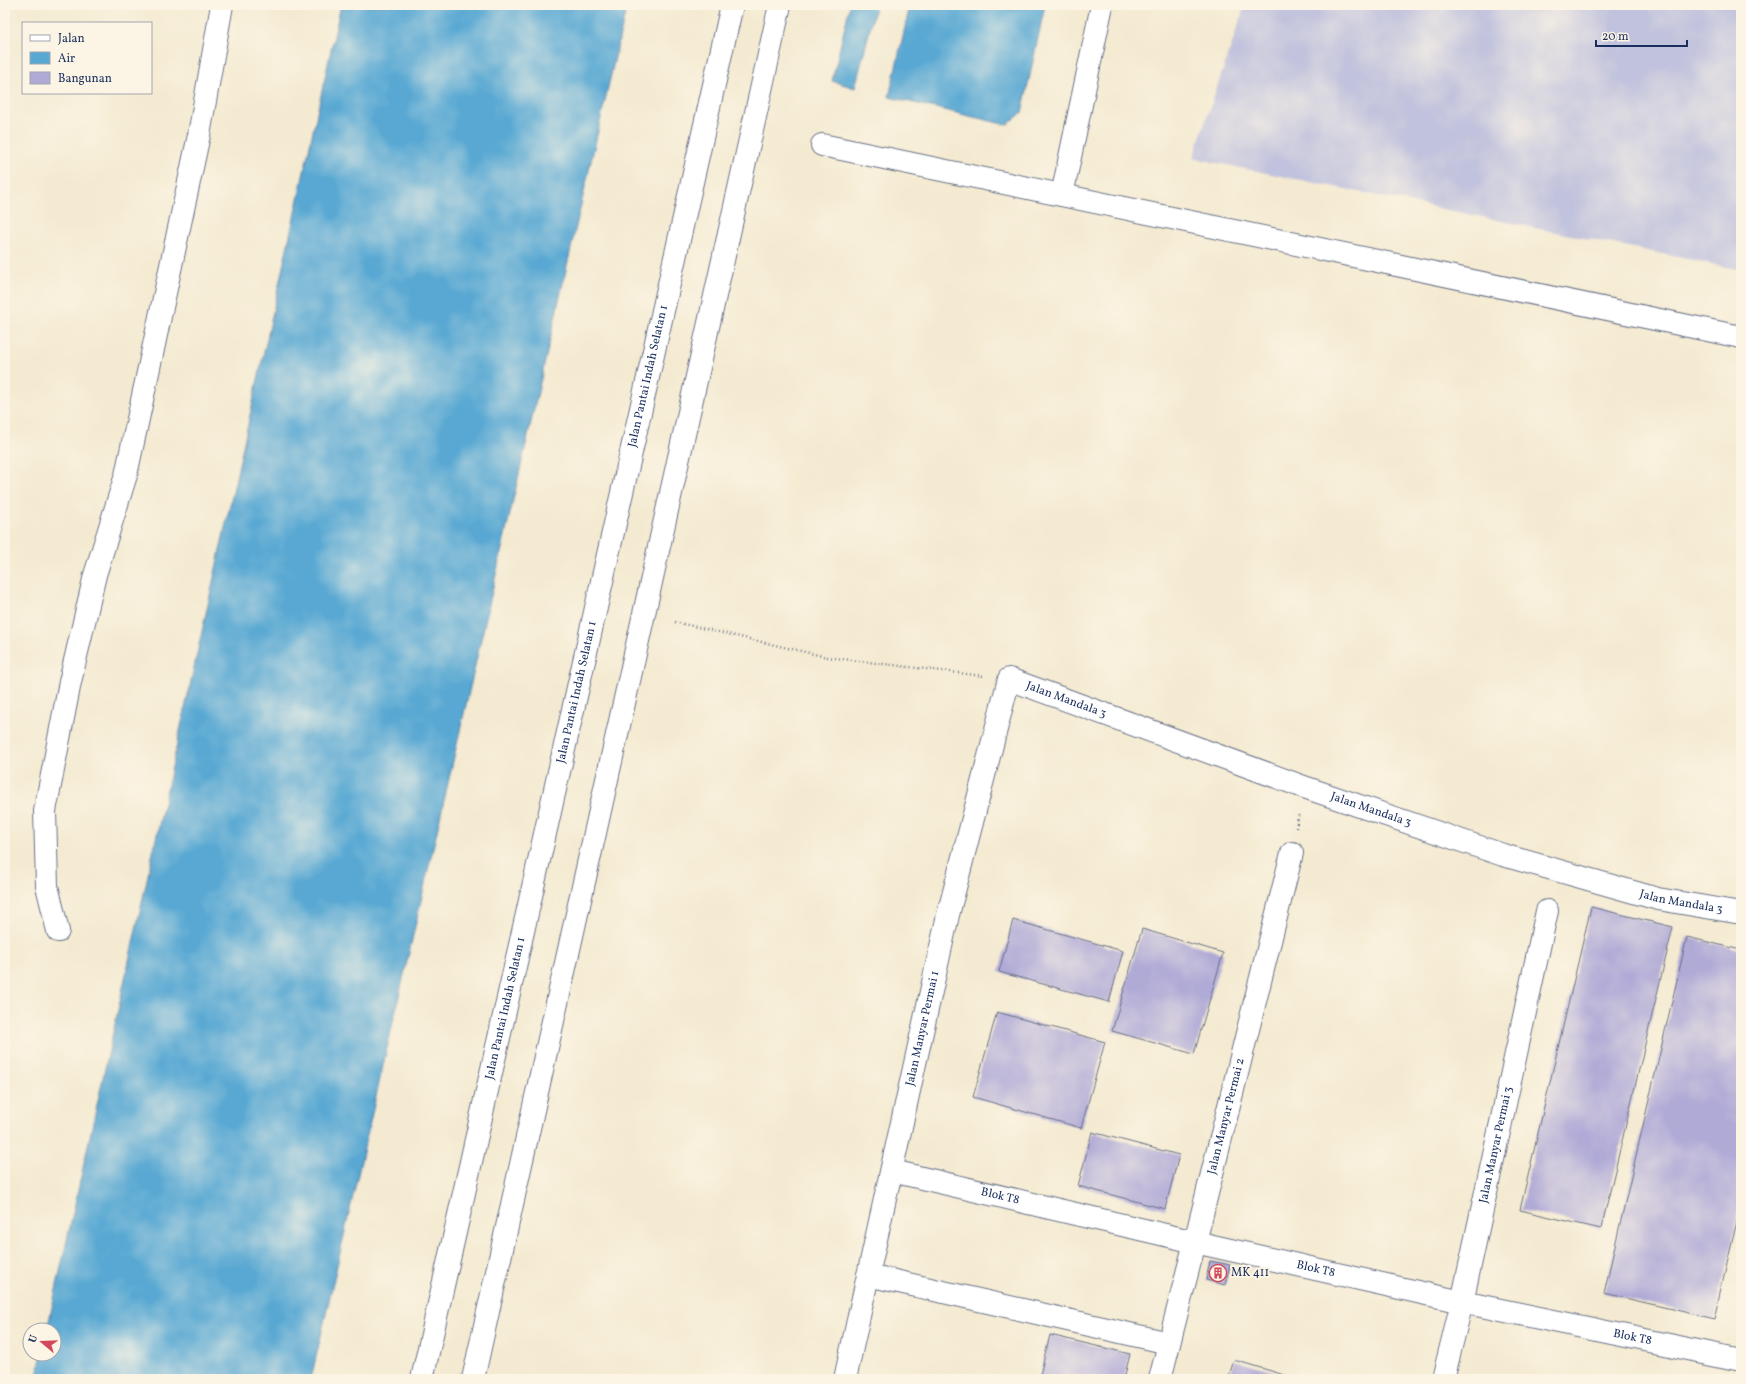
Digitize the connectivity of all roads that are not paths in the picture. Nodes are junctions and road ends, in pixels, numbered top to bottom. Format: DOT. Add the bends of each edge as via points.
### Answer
graph roads {
  1 [pos="222,5"];
  2 [pos="732,5"];
  3 [pos="780,5"];
  4 [pos="1102,5"];
  5 [pos="822,145"];
  6 [pos="1062,195"];
  7 [pos="1741,337"];
  8 [pos="1009,679"];
  9 [pos="1292,853"];
  10 [pos="1547,911"];
  11 [pos="1741,912"];
  12 [pos="58,931"];
  13 [pos="892,1171"];
  14 [pos="1195,1242"];
  15 [pos="868,1275"];
  16 [pos="1462,1302"];
  17 [pos="1169,1343"];
  18 [pos="1741,1360"];
  19 [pos="422,1379"];
  20 [pos="473,1379"];
  21 [pos="845,1379"];
  22 [pos="1160,1379"];
  23 [pos="1443,1379"];
  1 -- 12 [label="street" via="199,135 126,475 93,583 70,682 45,811 48,886"];
  2 -- 19 [label="street, Jalan Pantai Indah Selatan 1"];
  3 -- 20 [label="street"];
  4 -- 6 [label="street"];
  5 -- 6 [label="street"];
  6 -- 7 [label="street"];
  8 -- 11 [label="street, Jalan Mandala 3" via="1304,787 1503,855 1658,899"];
  8 -- 13 [label="street, Jalan Manyar Permai 1" via="948,915"];
  9 -- 14 [label="street, Jalan Manyar Permai 2"];
  10 -- 16 [label="street, Jalan Manyar Permai 3"];
  13 -- 14 [label="street, Blok T8"];
  13 -- 15 [label="street, Jalan Manyar Permai 1"];
  14 -- 16 [label="street, Blok T8"];
  14 -- 17 [label="street, Jalan Manyar Permai 2"];
  15 -- 17 [label="street"];
  15 -- 21 [label="street, Jalan Manyar Permai 1"];
  16 -- 18 [label="street, Blok T8"];
  16 -- 23 [label="street, Jalan Manyar Permai 3"];
  17 -- 22 [label="street, Jalan Manyar Permai 2"];
}
